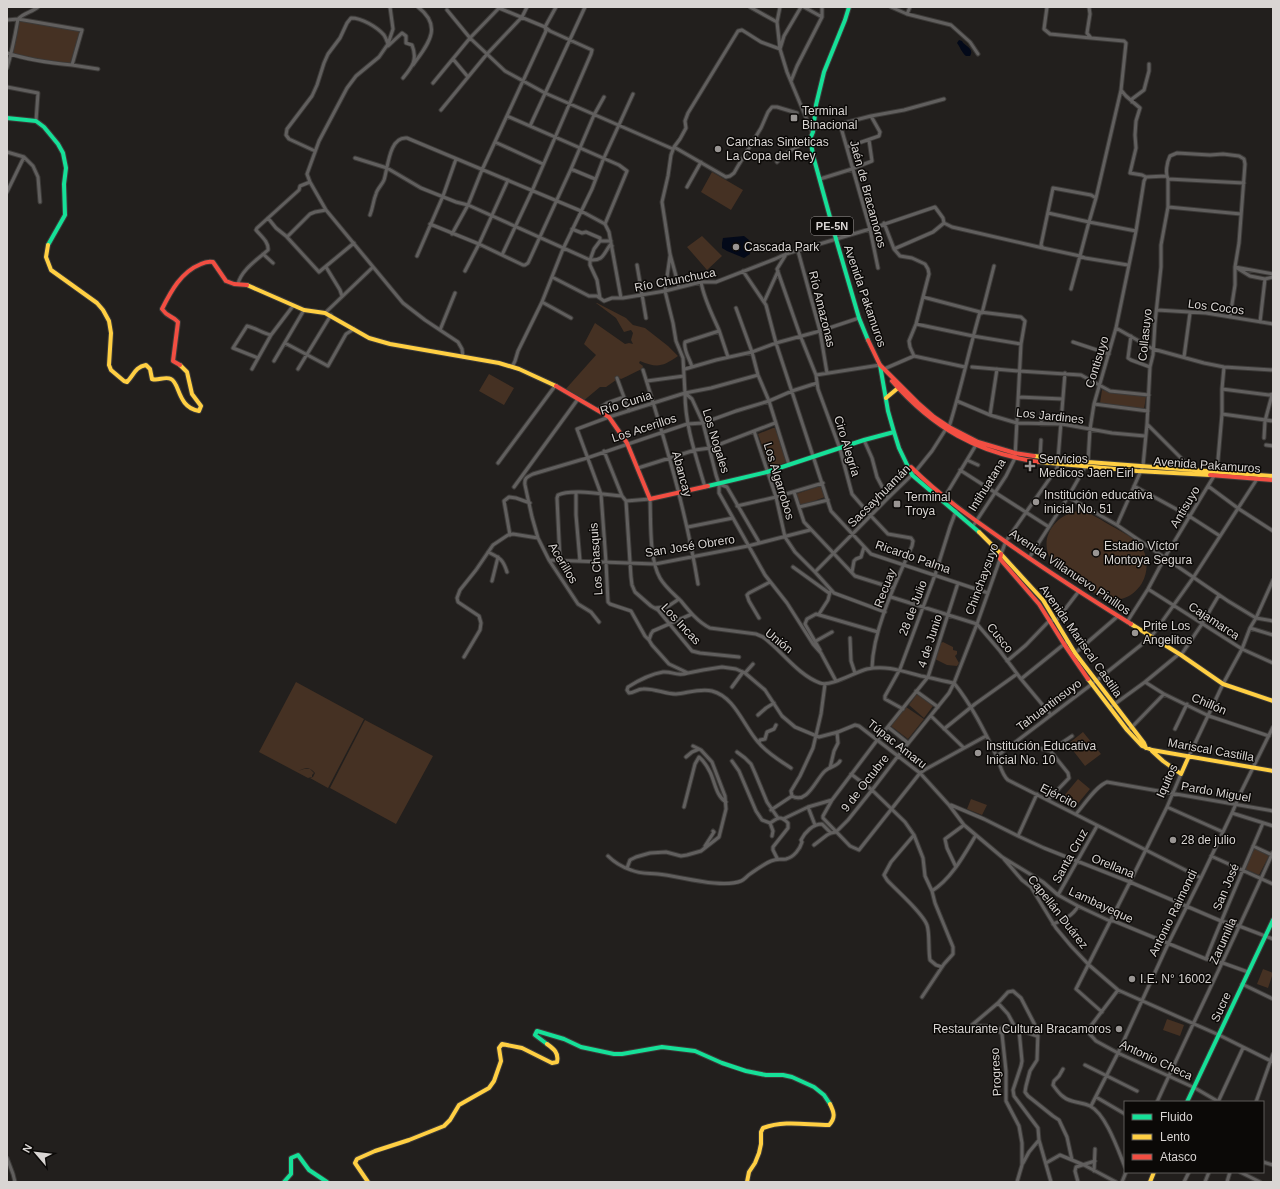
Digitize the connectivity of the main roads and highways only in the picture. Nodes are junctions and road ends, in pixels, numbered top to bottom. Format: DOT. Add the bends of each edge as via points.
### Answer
graph roads {
  1 [pos="851,7"];
  2 [pos="7,118"];
  3 [pos="880,364"];
  4 [pos="899,387"];
  5 [pos="886,398"];
  6 [pos="894,432"];
  7 [pos="1015,455"];
  8 [pos="1058,462"];
  9 [pos="1142,469"];
  10 [pos="914,473"];
  11 [pos="1216,473"];
  12 [pos="1273,476"];
  13 [pos="1273,480"];
  14 [pos="956,510"];
  15 [pos="1001,556"];
  16 [pos="1066,643"];
  17 [pos="1094,683"];
  18 [pos="1273,701"];
  19 [pos="1129,729"];
  20 [pos="1146,748"];
  21 [pos="1152,750"];
  22 [pos="1189,756"];
  23 [pos="1273,771"];
  24 [pos="1273,920"];
  25 [pos="1188,1101"];
  26 [pos="284,1182"];
  27 [pos="327,1182"];
  28 [pos="368,1182"];
  29 [pos="747,1182"];
  1 -- 3 [label="main road, Avenida Pakamuros / PE-5N" via="829,58 814,113 811,137 814,159 859,318"];
  2 -- 6 [label="main road" via="36,122 44,127 63,153 66,168 65,215 48,244 46,257 55,274 88,296 103,310 109,321 111,333 111,370 128,382 138,368 146,366 150,369 152,379 171,379 183,400 199,411 201,406 192,394 184,366 173,361 178,322 176,318 166,315 162,309 182,276 190,269 209,261 213,262 226,281 254,287 304,310 325,313 369,338 499,363 555,386 609,417 628,443 650,499 767,472"];
  3 -- 4 [label="main road, Avenida Pakamuros / PE-5N"];
  3 -- 5 [label="main road"];
  4 -- 5 [label="main road"];
  4 -- 7 [label="main road, Avenida Pakamuros / PE-5N" via="947,428 977,443"];
  5 -- 6 [label="main road"];
  6 -- 10 [label="main road, Avenida Mariscal Castilla" via="899,448"];
  7 -- 8 [label="main road, Avenida Pakamuros / PE-5N"];
  7 -- 8 [label="main road, Avenida Pakamuros / PE-5N" via="1040,457"];
  8 -- 9 [label="main road, Avenida Pakamuros / PE-5N"];
  9 -- 11 [label="main road, Avenida Pakamuros / PE-5N"];
  9 -- 11 [label="main road, Avenida Pakamuros / PE-5N"];
  10 -- 14 [label="main road, Avenida Villanuevo Pinillos" via="944,496"];
  10 -- 14 [label="main road, Avenida Mariscal Castilla" via="926,488"];
  11 -- 12 [label="main road, Avenida Pakamuros / PE-5N"];
  11 -- 13 [label="main road, Avenida Pakamuros / PE-5N"];
  14 -- 15 [label="main road, Avenida Mariscal Castilla"];
  14 -- 18 [label="main road, Avenida Villanuevo Pinillos" via="1224,684"];
  15 -- 16 [label="main road, Avenida Mariscal Castilla"];
  15 -- 16 [label="main road, Avenida Mariscal Castilla" via="1043,600"];
  16 -- 17 [label="main road, Avenida Mariscal Castilla"];
  17 -- 19 [label="main road, Avenida Mariscal Castilla" via="1114,705"];
  17 -- 19 [label="main road, Avenida Mariscal Castilla" via="1109,708"];
  19 -- 20 [label="main road, Avenida Mariscal Castilla"];
  20 -- 21 [label="main road, Mariscal Castilla"];
  21 -- 22 [label="main road, Mariscal Castilla"];
  21 -- 22 [label="main road, Iquitos" via="1181,774"];
  22 -- 23 [label="main road, Mariscal Castilla"];
  24 -- 25 [label="main road, Sucre"];
  26 -- 27 [label="main road" via="292,1173 290,1158 298,1155 310,1171"];
  28 -- 29 [label="main road" via="355,1163 357,1159 444,1126 459,1105 489,1088 494,1081 500,1060 499,1048 502,1044 526,1050 552,1063 557,1062 558,1054 537,1038 537,1031 564,1038 581,1047 614,1054 662,1047 695,1051 746,1071 766,1076 792,1077 814,1087 830,1104 834,1112 833,1121 829,1125 791,1123 763,1128 759,1153"];
}
